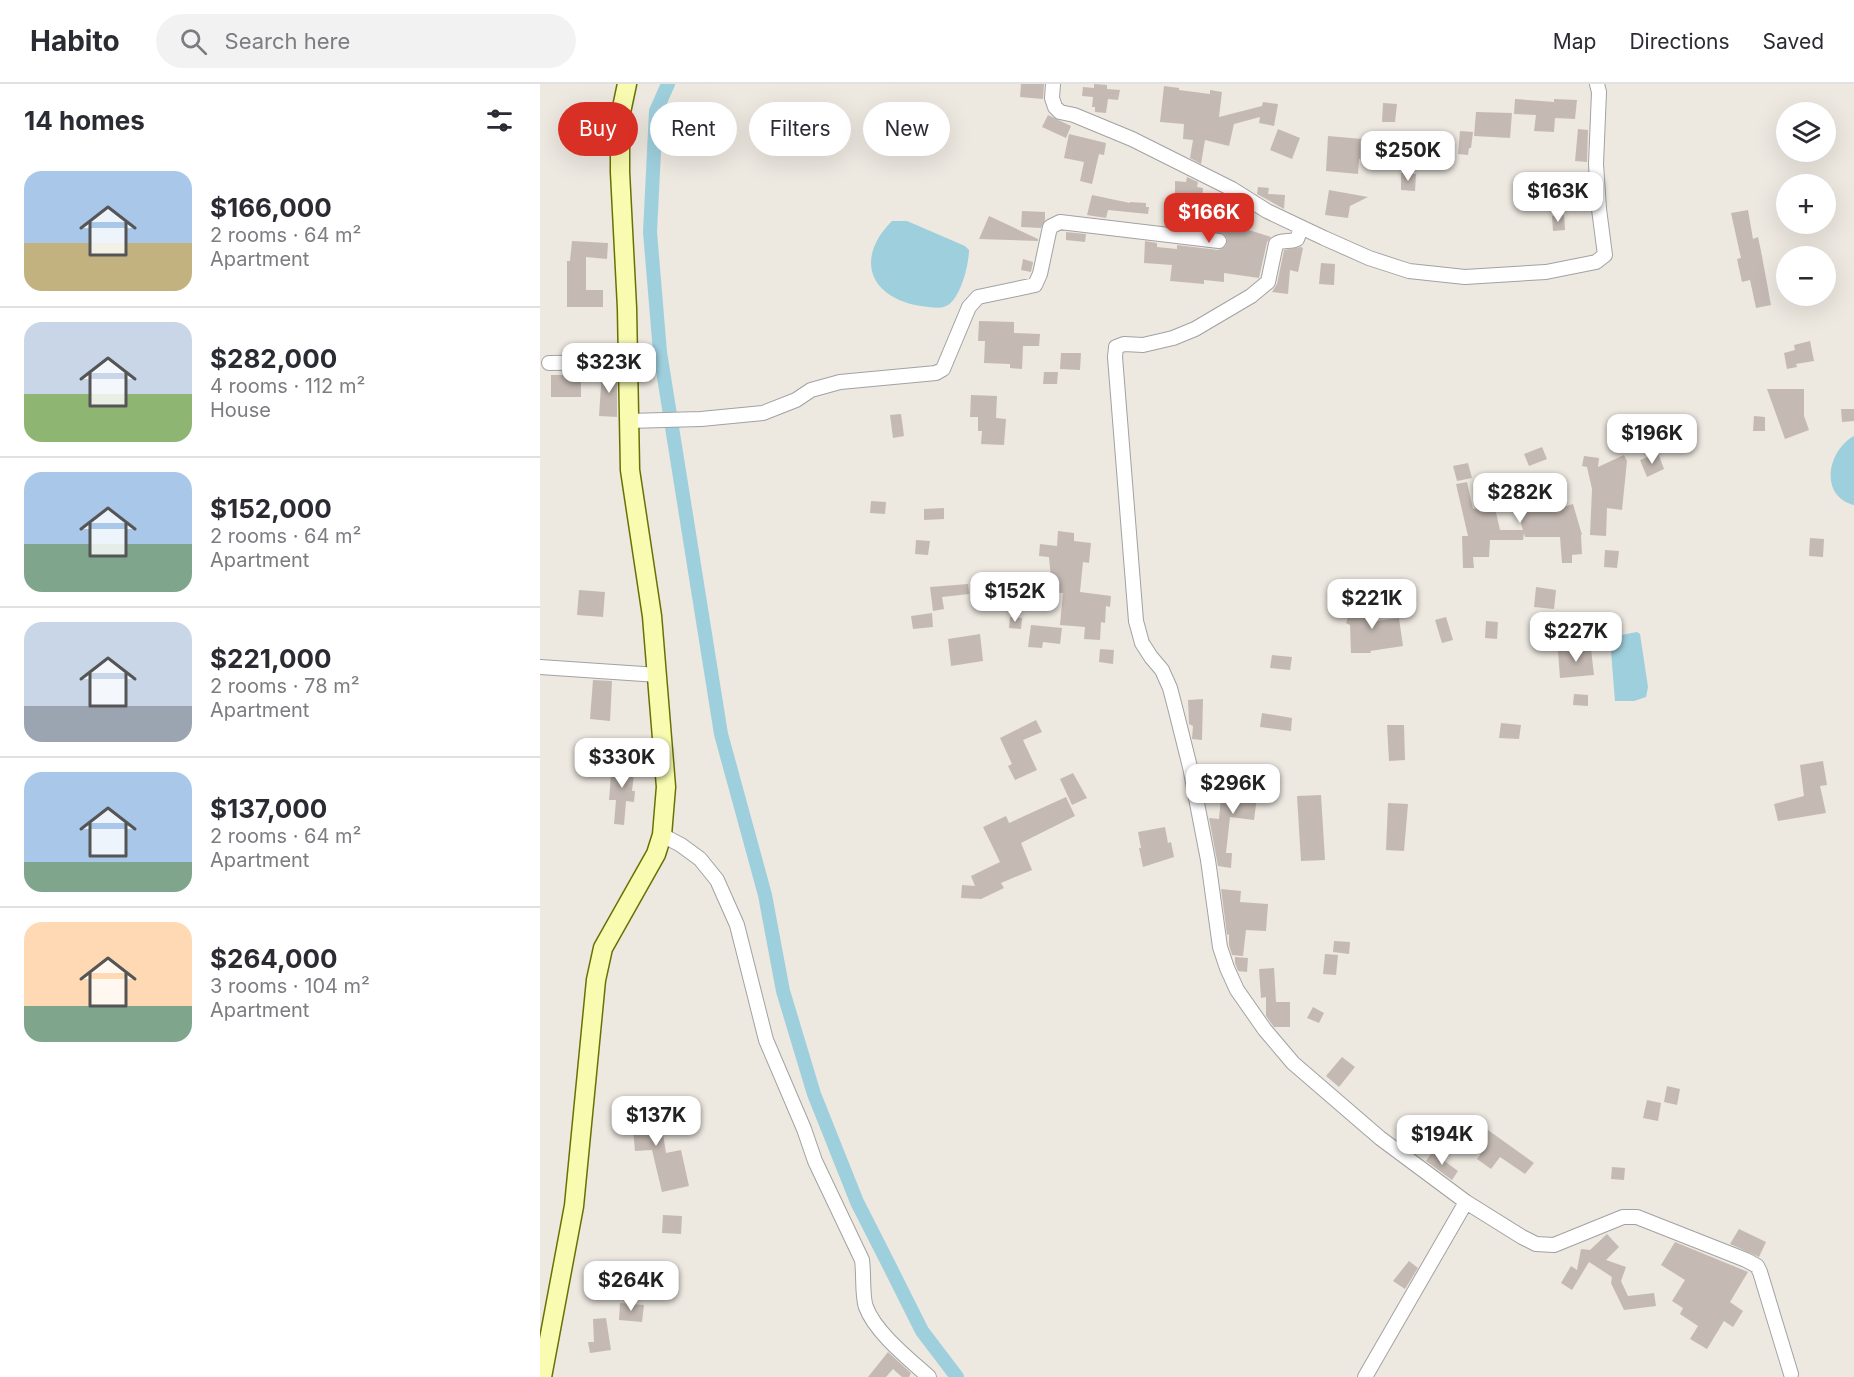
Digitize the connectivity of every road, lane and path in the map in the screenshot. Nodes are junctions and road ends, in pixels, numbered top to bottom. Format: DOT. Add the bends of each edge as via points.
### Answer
graph roads {
  1 [pos="627,84"];
  2 [pos="1053,84"];
  3 [pos="1597,84"];
  4 [pos="1301,228"];
  5 [pos="1219,241"];
  6 [pos="628,362"];
  7 [pos="549,363"];
  8 [pos="628,421"];
  9 [pos="540,667"];
  10 [pos="658,675"];
  11 [pos="662,835"];
  12 [pos="1466,1202"];
  13 [pos="1791,1374"];
  14 [pos="542,1377"];
  15 [pos="929,1377"];
  16 [pos="1365,1377"];
  1 -- 6 [label="main road" via="620,117 620,172"];
  2 -- 4 [label="street" via="1052,98 1060,112 1132,139"];
  3 -- 4 [label="street" via="1596,164 1605,255 1596,262 1546,272 1465,277 1409,271"];
  4 -- 12 [label="street" via="1297,239 1276,244 1268,282 1251,296 1173,338 1116,347 1136,621 1142,643 1170,688 1190,766 1220,947 1237,990 1293,1063 1380,1138"];
  5 -- 8 [label="street" via="1060,222 1050,227 1035,285 978,297 969,307 943,369 936,373 840,382 811,390 763,413"];
  6 -- 7 [label="street"];
  6 -- 8 [label="main road"];
  8 -- 10 [label="main road" via="630,470"];
  9 -- 10 [label="street"];
  10 -- 11 [label="main road" via="666,787"];
  11 -- 14 [label="main road" via="656,854 603,948 596,980 574,1206"];
  11 -- 15 [label="street" via="700,859 717,880 737,925 766,1040 815,1161 862,1260 865,1305 873,1321"];
  12 -- 13 [label="street" via="1536,1244 1554,1245 1623,1217 1637,1217 1746,1260 1760,1272"];
  12 -- 16 [label="street"];
}
